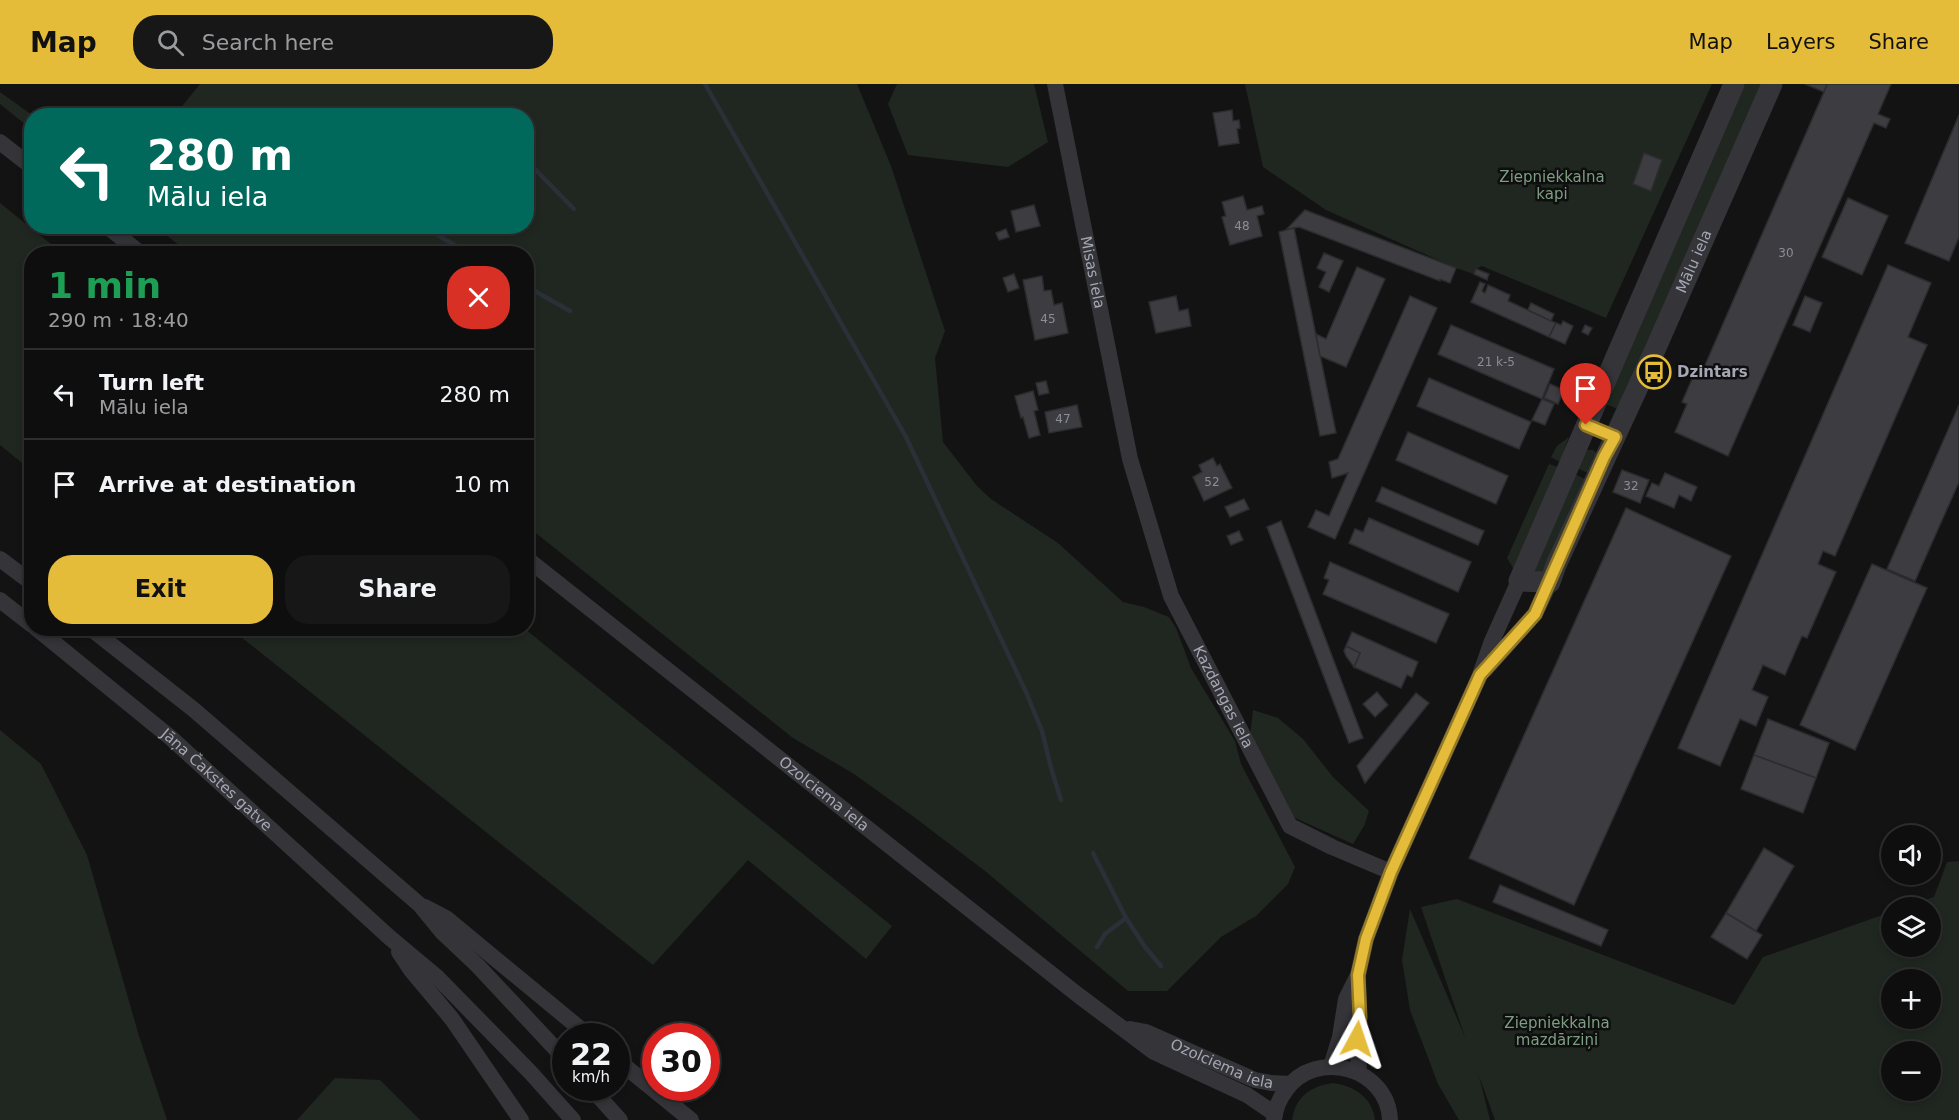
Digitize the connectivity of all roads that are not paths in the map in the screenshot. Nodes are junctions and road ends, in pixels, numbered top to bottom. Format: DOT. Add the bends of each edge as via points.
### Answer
graph roads {
  1 [pos="1054,84"];
  2 [pos="1734,84"];
  3 [pos="1772,84"];
  4 [pos="0,142"];
  5 [pos="24,161"];
  6 [pos="117,234"];
  7 [pos="131,246"];
  8 [pos="1586,425"];
  9 [pos="1615,437"];
  10 [pos="1130,459"];
  11 [pos="0,558"];
  12 [pos="534,564"];
  13 [pos="24,577"];
  14 [pos="1519,581"];
  15 [pos="1550,582"];
  16 [pos="0,600"];
  17 [pos="24,619"];
  18 [pos="46,636"];
  19 [pos="100,636"];
  20 [pos="1480,675"];
  21 [pos="1391,872"];
  22 [pos="420,905"];
  23 [pos="389,937"];
  24 [pos="1358,975"];
  25 [pos="573,1023"];
  26 [pos="1123,1028"];
  27 [pos="552,1045"];
  28 [pos="1331,1066"];
  29 [pos="630,1070"];
  30 [pos="1359,1072"];
  31 [pos="1290,1084"];
  32 [pos="603,1101"];
  33 [pos="1274,1117"];
  34 [pos="521,1120"];
  35 [pos="573,1120"];
  36 [pos="620,1120"];
  37 [pos="692,1120"];
  38 [pos="1390,1120"];
  1 -- 10 [label="street, Misas iela"];
  2 -- 8 [label="street, Mālu iela"];
  3 -- 9 [label="street, Mālu iela"];
  4 -- 5 [label="street"];
  6 -- 7 [label="street"];
  8 -- 9 [label="street"];
  8 -- 14 [label="street, Mālu iela"];
  9 -- 15 [label="street, Mālu iela"];
  10 -- 21 [label="street, Kazdangas iela" via="1171,596 1290,826"];
  11 -- 13 [label="street"];
  12 -- 26 [label="street, Ozolciema iela"];
  14 -- 15 [label="street"];
  14 -- 20 [label="street, Mālu iela"];
  15 -- 20 [label="street, Mālu iela" via="1535,614"];
  16 -- 17 [label="street"];
  18 -- 23 [label="street, Jāņa Čakstes gatve" via="171,738"];
  19 -- 22 [label="street" via="194,709"];
  20 -- 21 [label="street, Mālu iela"];
  21 -- 24 [label="street, Mālu iela" via="1366,939"];
  22 -- 25 [label="street" via="446,918"];
  22 -- 27 [label="street"];
  23 -- 34 [label="street, Jāņa Čakstes gatve" via="452,1019"];
  23 -- 35 [label="street, Jāņa Čakstes gatve" via="470,1009"];
  24 -- 28 [label="street, Mālu iela" via="1346,999"];
  24 -- 30 [label="street, Mālu iela"];
  26 -- 31 [label="street, Ozolciema iela" via="1146,1032 1255,1080"];
  26 -- 33 [label="street, Ozolciema iela" via="1154,1052 1247,1095"];
  28 -- 30 [label="street"];
  28 -- 31 [label="street, Ozolciema iela" via="1309,1071"];
  29 -- 37 [label="street"];
  30 -- 38 [label="street" via="1374,1083 1384,1098"];
  31 -- 33 [label="street, Ozolciema iela"];
  32 -- 36 [label="street"];
}
